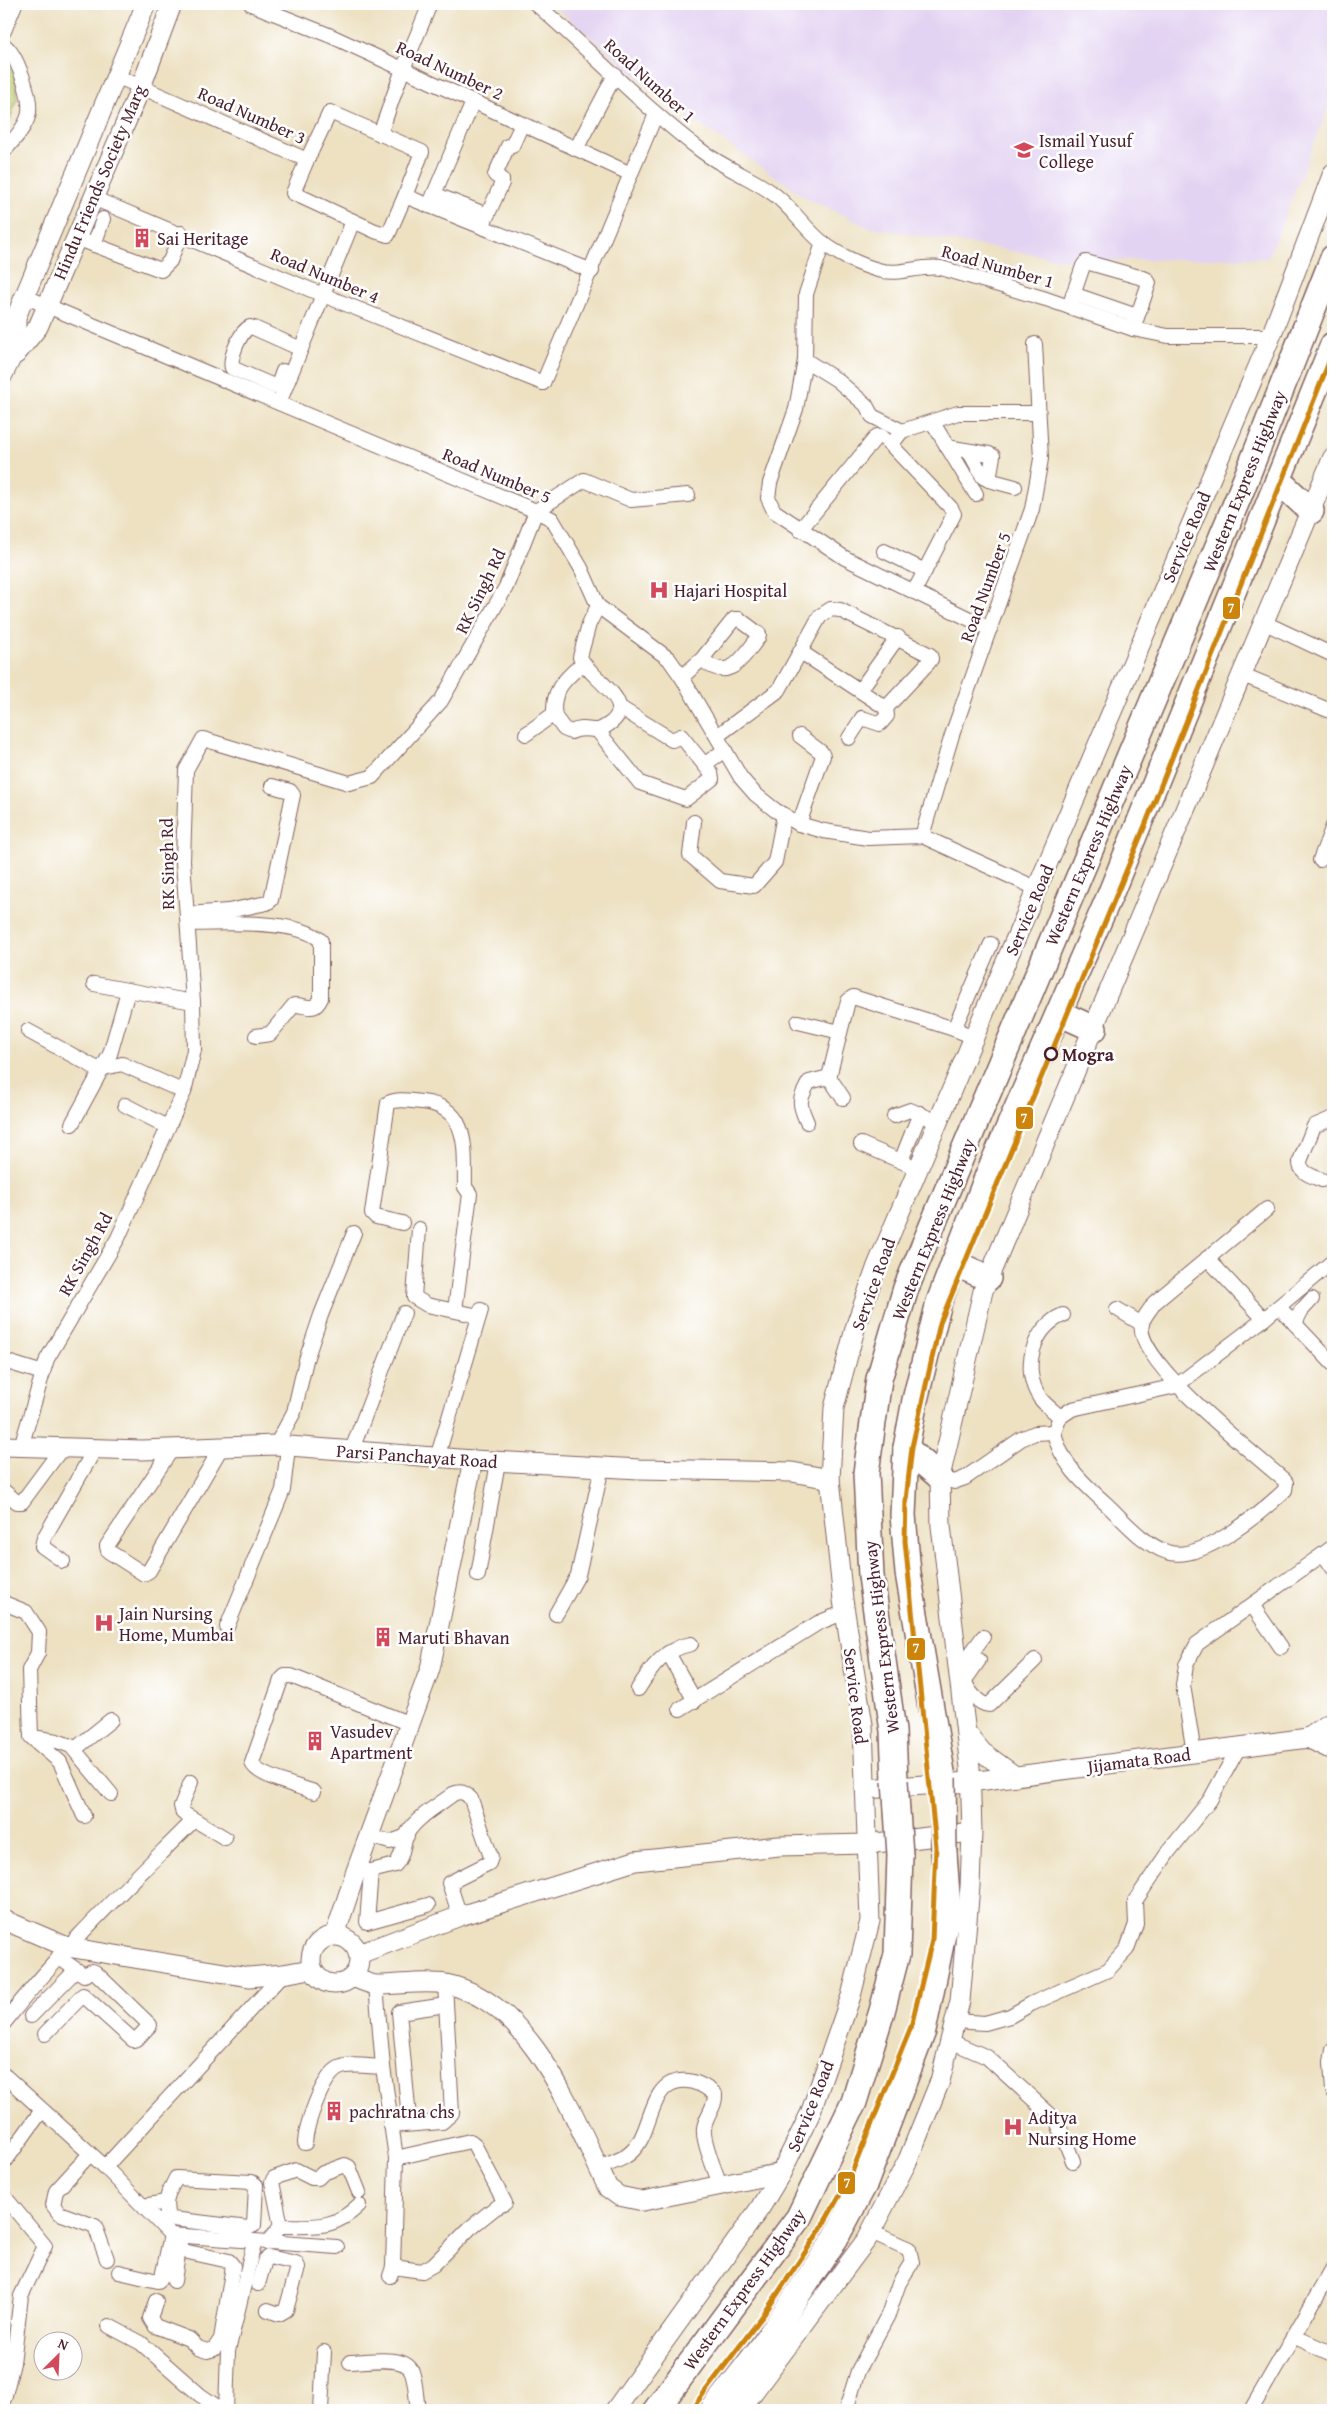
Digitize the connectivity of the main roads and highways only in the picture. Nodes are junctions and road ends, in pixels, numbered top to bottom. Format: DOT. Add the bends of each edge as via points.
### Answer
graph roads {
  1 [pos="1333,258"];
  2 [pos="1333,345"];
  3 [pos="1278,480"];
  4 [pos="1311,511"];
  5 [pos="1059,1013"];
  6 [pos="1094,1029"];
  7 [pos="954,1263"];
  8 [pos="988,1278"];
  9 [pos="906,1448"];
  10 [pos="940,1477"];
  11 [pos="656,2410"];
  12 [pos="713,2410"];
  1 -- 11 [label="highway, Western Express Highway, bridge" via="1239,496 906,1288 879,1379 866,1473 870,1576 893,1731 900,1854 897,1954 854,2102 799,2217"];
  2 -- 3 [label="highway, Western Express Highway"];
  3 -- 4 [label="highway"];
  3 -- 5 [label="highway, Western Express Highway"];
  5 -- 6 [label="highway"];
  5 -- 7 [label="highway, Western Express Highway" via="988,1175"];
  7 -- 8 [label="highway"];
  7 -- 9 [label="highway, Western Express Highway" via="939,1302"];
  9 -- 10 [label="highway"];
  9 -- 12 [label="highway, Western Express Highway, bridge" via="903,1515 908,1572 943,1778 948,1910 923,2030 866,2183 835,2240 763,2346"];
}
